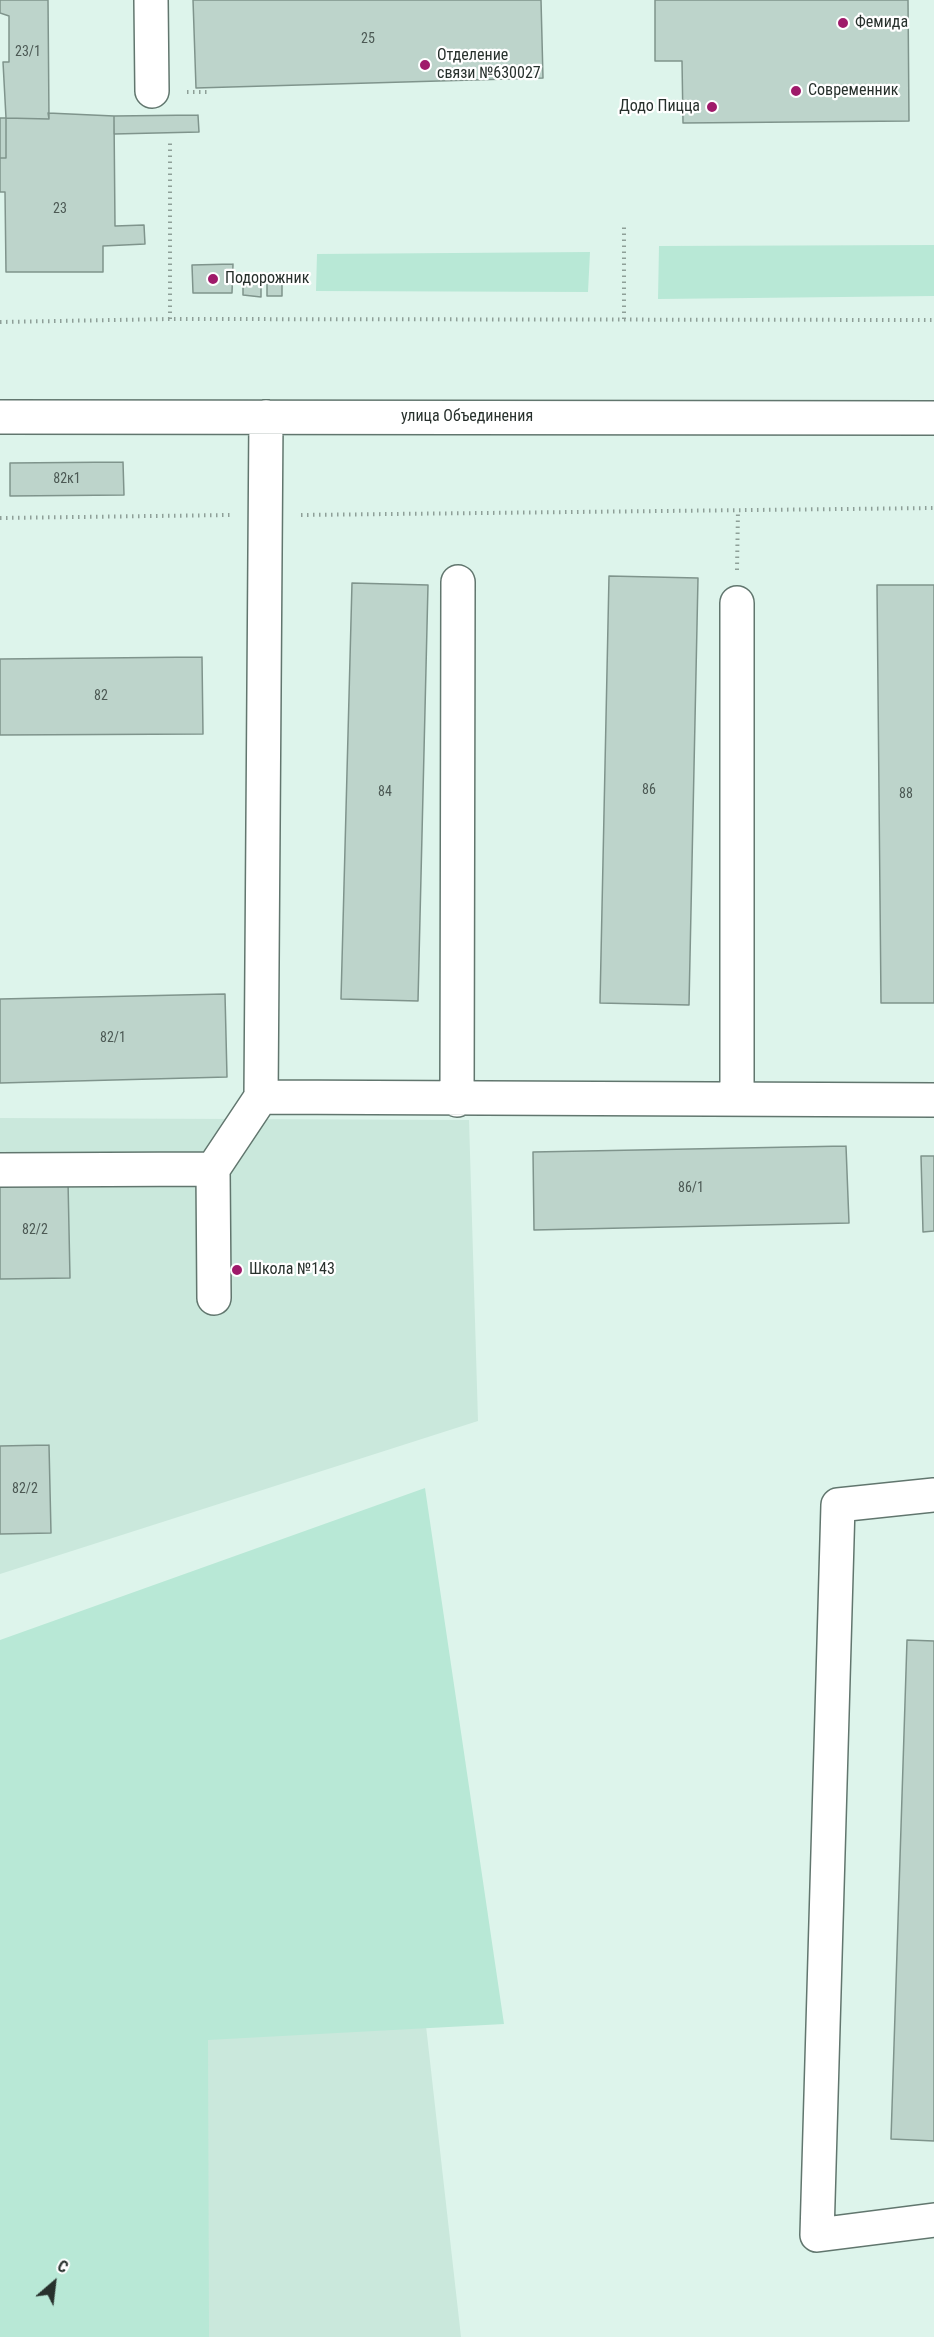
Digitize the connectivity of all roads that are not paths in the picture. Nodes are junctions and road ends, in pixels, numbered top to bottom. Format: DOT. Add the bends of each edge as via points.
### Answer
graph roads {
  1 [pos="151,0"];
  2 [pos="152,91"];
  3 [pos="0,417"];
  4 [pos="266,417"];
  5 [pos="934,418"];
  6 [pos="458,582"];
  7 [pos="737,603"];
  8 [pos="261,1097"];
  9 [pos="737,1099"];
  10 [pos="457,1100"];
  11 [pos="934,1100"];
  12 [pos="213,1169"];
  13 [pos="0,1170"];
  14 [pos="214,1298"];
  15 [pos="934,1495"];
  16 [pos="934,2220"];
  1 -- 2 [label="street"];
  3 -- 4 [label="street, улица Объединения"];
  4 -- 5 [label="street, улица Объединения"];
  4 -- 8 [label="street"];
  6 -- 10 [label="street"];
  7 -- 9 [label="street"];
  8 -- 10 [label="street"];
  8 -- 12 [label="street"];
  9 -- 10 [label="street"];
  9 -- 11 [label="street"];
  12 -- 13 [label="street"];
  12 -- 14 [label="street"];
  15 -- 16 [label="street" via="838,1505 817,2235"];
}
